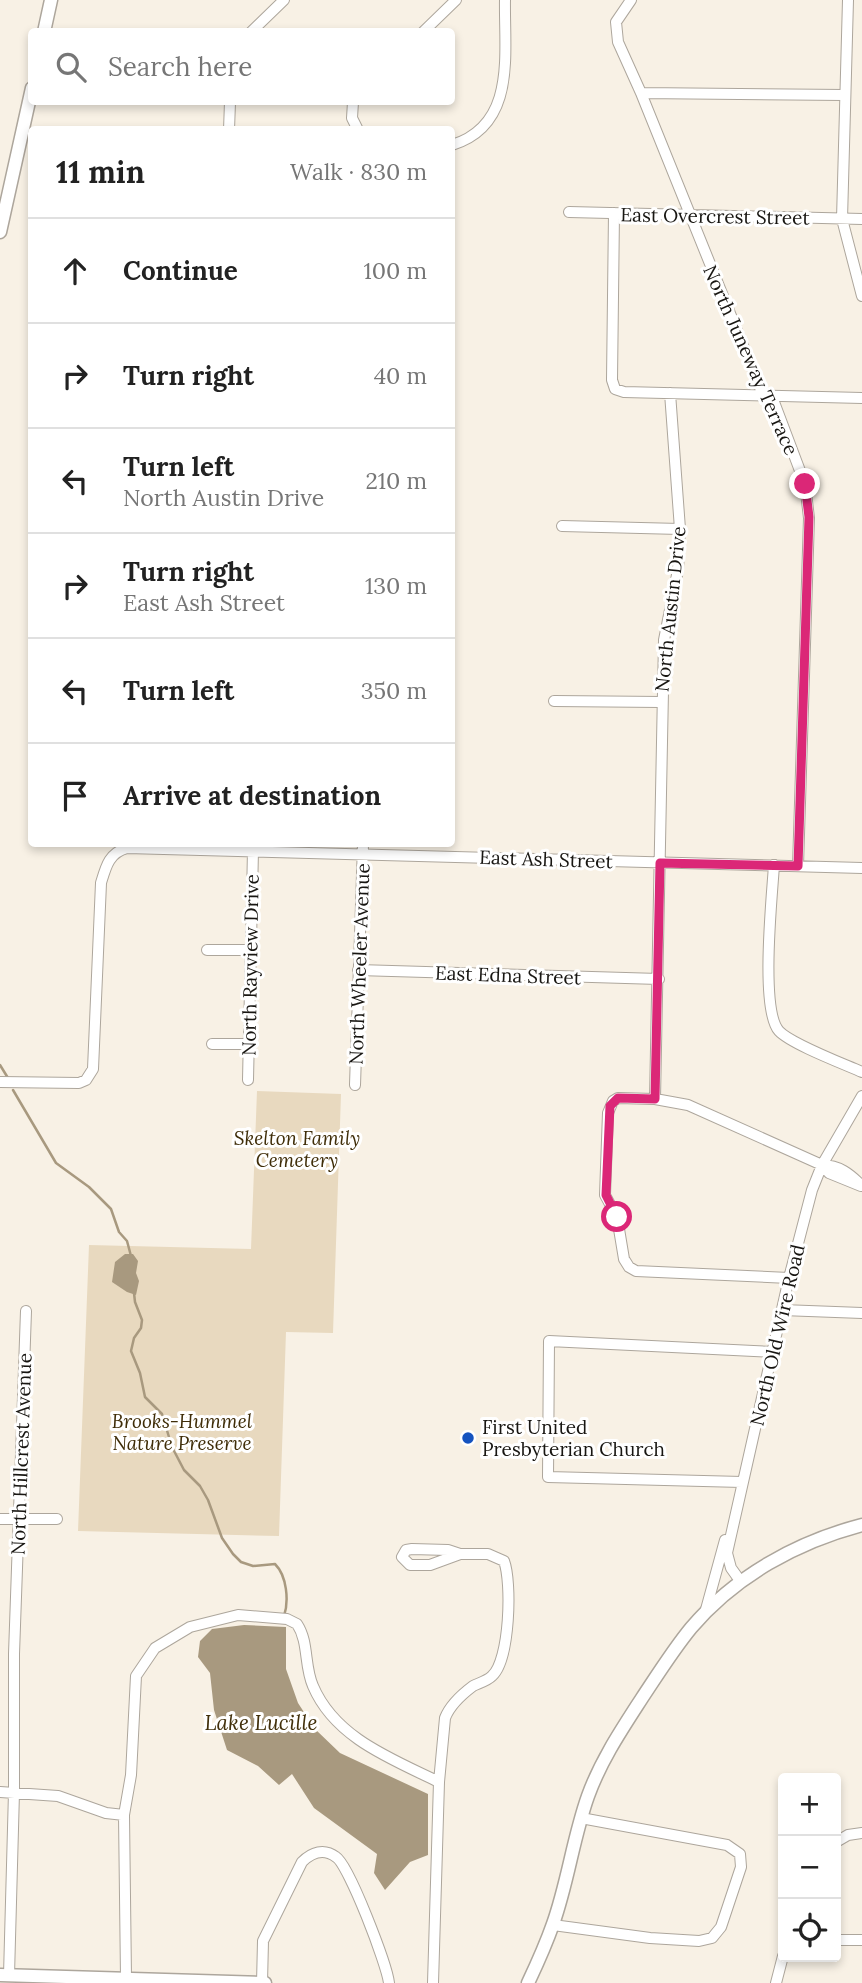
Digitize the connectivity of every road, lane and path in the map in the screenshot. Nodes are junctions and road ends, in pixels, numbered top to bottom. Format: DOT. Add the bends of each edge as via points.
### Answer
graph roads {
  1 [pos="51,0"];
  2 [pos="284,0"];
  3 [pos="456,0"];
  4 [pos="505,0"];
  5 [pos="631,0"];
  6 [pos="848,0"];
  7 [pos="45,28"];
  8 [pos="255,28"];
  9 [pos="427,28"];
  10 [pos="641,93"];
  11 [pos="844,95"];
  12 [pos="28,105"];
  13 [pos="230,105"];
  14 [pos="352,105"];
  15 [pos="229,126"];
  16 [pos="357,126"];
  17 [pos="455,144"];
  18 [pos="569,212"];
  19 [pos="614,213"];
  20 [pos="689,216"];
  21 [pos="842,219"];
  22 [pos="862,219"];
  23 [pos="0,232"];
  24 [pos="862,296"];
  25 [pos="670,393"];
  26 [pos="763,395"];
  27 [pos="862,398"];
  28 [pos="562,526"];
  29 [pos="680,529"];
  30 [pos="554,701"];
  31 [pos="661,702"];
  32 [pos="363,848"];
  33 [pos="253,850"];
  34 [pos="660,863"];
  35 [pos="774,865"];
  36 [pos="798,866"];
  37 [pos="862,868"];
  38 [pos="207,950"];
  39 [pos="251,950"];
  40 [pos="358,970"];
  41 [pos="659,979"];
  42 [pos="212,1044"];
  43 [pos="249,1044"];
  44 [pos="862,1072"];
  45 [pos="248,1080"];
  46 [pos="0,1082"];
  47 [pos="355,1085"];
  48 [pos="862,1096"];
  49 [pos="655,1099"];
  50 [pos="822,1165"];
  51 [pos="862,1186"];
  52 [pos="789,1278"];
  53 [pos="26,1311"];
  54 [pos="782,1311"];
  55 [pos="862,1313"];
  56 [pos="773,1352"];
  57 [pos="742,1482"];
  58 [pos="0,1519"];
  59 [pos="19,1519"];
  60 [pos="57,1519"];
  61 [pos="862,1524"];
  62 [pos="0,1527"];
  63 [pos="732,1527"];
  64 [pos="460,1554"];
  65 [pos="741,1582"];
  66 [pos="705,1613"];
  67 [pos="0,1654"];
  68 [pos="14,1654"];
  69 [pos="439,1782"];
  70 [pos="0,1792"];
  71 [pos="14,1792"];
  72 [pos="124,1815"];
  73 [pos="581,1818"];
  74 [pos="862,1833"];
  75 [pos="841,1839"];
  76 [pos="553,1925"];
  77 [pos="841,1940"];
  78 [pos="862,1940"];
  79 [pos="781,1962"];
  80 [pos="5,1975"];
  81 [pos="126,1978"];
  82 [pos="263,1983"];
  83 [pos="389,1983"];
  84 [pos="433,1983"];
  85 [pos="528,1983"];
  86 [pos="776,1983"];
  1 -- 7 [label="main road"];
  2 -- 8 [label="street"];
  3 -- 9 [label="street"];
  4 -- 17 [label="street" via="504,87 495,111 472,135"];
  5 -- 10 [label="street, North Juneway Terrace" via="616,22 618,43"];
  6 -- 11 [label="street"];
  10 -- 11 [label="street"];
  10 -- 20 [label="street, North Juneway Terrace"];
  11 -- 21 [label="street"];
  12 -- 23 [label="main road"];
  13 -- 15 [label="street"];
  14 -- 16 [label="street"];
  18 -- 19 [label="street, East Overcrest Street"];
  19 -- 20 [label="street, East Overcrest Street"];
  19 -- 25 [label="street" via="613,384 624,392"];
  20 -- 21 [label="street, East Overcrest Street"];
  20 -- 26 [label="street, North Juneway Terrace"];
  21 -- 22 [label="street, East Overcrest Street"];
  21 -- 24 [label="street"];
  25 -- 26 [label="street"];
  25 -- 29 [label="street, North Austin Drive"];
  26 -- 27 [label="street"];
  26 -- 36 [label="street, North Juneway Terrace" via="775,402 808,502"];
  28 -- 29 [label="street"];
  29 -- 31 [label="street, North Austin Drive" via="678,570 664,640"];
  30 -- 31 [label="street"];
  31 -- 34 [label="street, North Austin Drive"];
  32 -- 33 [label="street, East Ash Street"];
  32 -- 34 [label="street, East Ash Street"];
  32 -- 40 [label="street, North Wheeler Avenue"];
  33 -- 39 [label="street, North Rayview Drive"];
  33 -- 46 [label="street, East Ash Street" via="117,851 108,861 101,883 95,1062 90,1075 79,1083"];
  34 -- 35 [label="street, East Ash Street"];
  34 -- 41 [label="street, North Austin Drive"];
  35 -- 36 [label="street, East Ash Street"];
  35 -- 44 [label="street" via="771,1014 787,1038"];
  36 -- 37 [label="street, East Ash Street"];
  38 -- 39 [label="street"];
  39 -- 43 [label="street, North Rayview Drive"];
  40 -- 41 [label="street, East Edna Street"];
  40 -- 47 [label="street, North Wheeler Avenue"];
  41 -- 49 [label="street, North Austin Drive"];
  42 -- 43 [label="street"];
  43 -- 45 [label="street, North Rayview Drive"];
  48 -- 50 [label="street, North Old Wire Road"];
  49 -- 50 [label="street" via="688,1105"];
  49 -- 52 [label="street" via="618,1098 608,1113 606,1195 617,1217 629,1267 636,1271"];
  50 -- 51 [label="street" via="829,1173"];
  50 -- 52 [label="street, North Old Wire Road"];
  52 -- 54 [label="street, North Old Wire Road"];
  53 -- 59 [label="street, North Hillcrest Avenue"];
  54 -- 55 [label="street"];
  54 -- 56 [label="street, North Old Wire Road"];
  56 -- 57 [label="street, North Old Wire Road"];
  56 -- 57 [label="street" via="549,1341 548,1477"];
  57 -- 63 [label="street, North Old Wire Road"];
  58 -- 59 [label="street"];
  58 -- 62 [label="street"];
  59 -- 60 [label="street"];
  59 -- 68 [label="street, North Hillcrest Avenue"];
  61 -- 65 [label="main road" via="792,1550"];
  63 -- 65 [label="street, North Old Wire Road" via="727,1560"];
  63 -- 66 [label="street" via="722,1546"];
  64 -- 64 [label="street" via="412,1549 402,1557 419,1566"];
  64 -- 69 [label="street" via="488,1554 504,1561 508,1571 506,1634 502,1662 492,1676 449,1709"];
  65 -- 66 [label="main road"];
  66 -- 73 [label="main road" via="669,1656 614,1741"];
  67 -- 68 [label="street"];
  68 -- 71 [label="street, North Hillcrest Avenue"];
  69 -- 72 [label="street" via="379,1752 333,1718 313,1688 297,1624 238,1615 190,1627 155,1648 136,1676 131,1775"];
  69 -- 84 [label="street"];
  70 -- 71 [label="street"];
  71 -- 72 [label="street" via="58,1796"];
  71 -- 80 [label="street, North Hillcrest Avenue"];
  72 -- 81 [label="street"];
  73 -- 76 [label="main road"];
  73 -- 76 [label="street" via="727,1845 740,1854 741,1867 721,1927 712,1938 650,1938"];
  74 -- 75 [label="street"];
  76 -- 85 [label="main road"];
  77 -- 78 [label="street"];
  79 -- 86 [label="street"];
  80 -- 81 [label="main road"];
  81 -- 82 [label="main road"];
  82 -- 83 [label="street" via="264,1941 270,1926 302,1862 309,1855 327,1852 339,1858 349,1875"];
}
